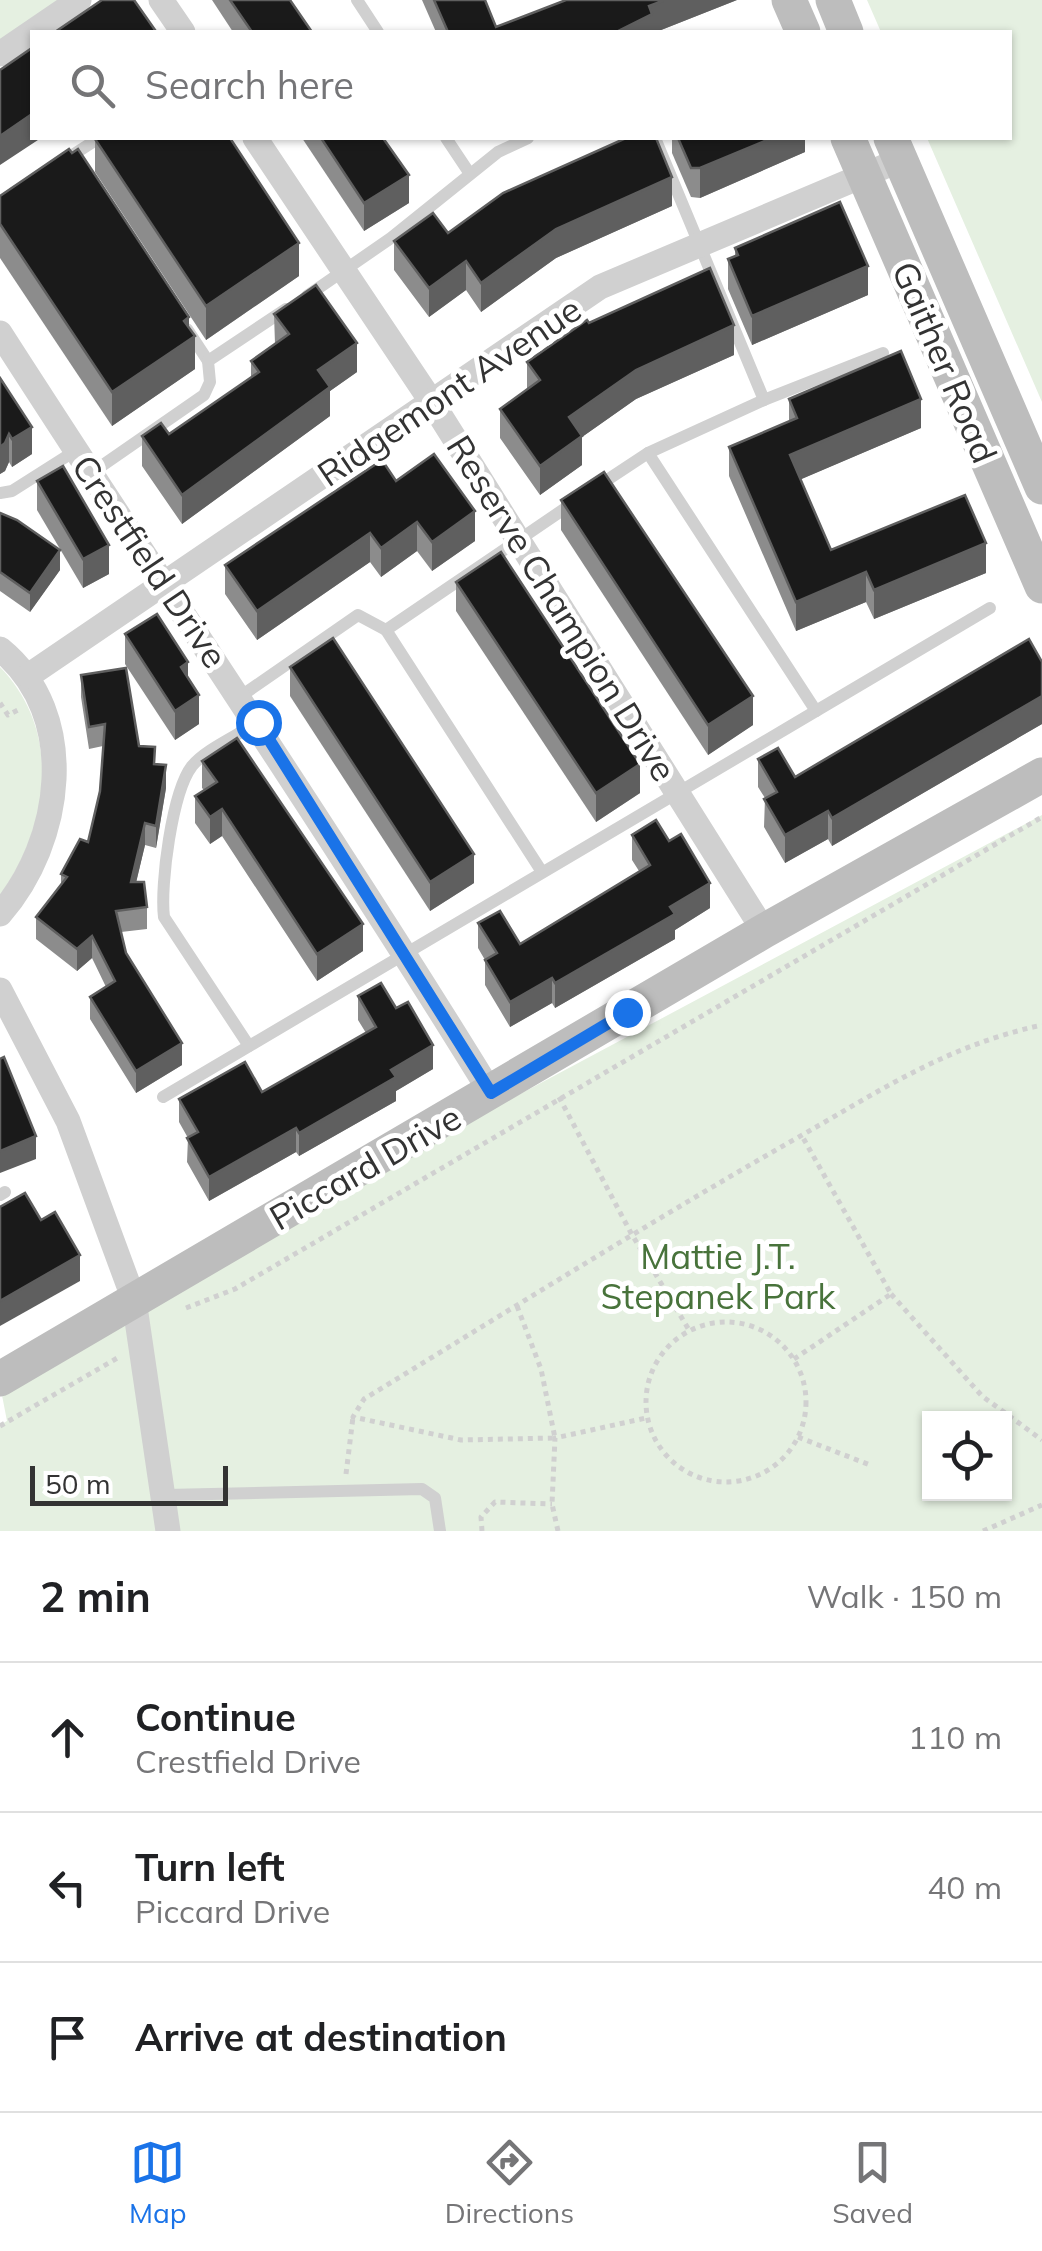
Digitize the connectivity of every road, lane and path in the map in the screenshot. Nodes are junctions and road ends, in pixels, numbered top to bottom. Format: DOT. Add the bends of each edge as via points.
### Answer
graph roads {
  1 [pos="79,0"];
  2 [pos="160,0"];
  3 [pos="357,0"];
  4 [pos="789,0"];
  5 [pos="833,0"];
  6 [pos="35,30"];
  7 [pos="182,30"];
  8 [pos="377,30"];
  9 [pos="802,30"];
  10 [pos="845,30"];
  11 [pos="30,33"];
  12 [pos="0,54"];
  13 [pos="96,140"];
  14 [pos="256,140"];
  15 [pos="447,140"];
  16 [pos="524,140"];
  17 [pos="656,140"];
  18 [pos="849,140"];
  19 [pos="895,149"];
  20 [pos="72,156"];
  21 [pos="58,165"];
  22 [pos="82,171"];
  23 [pos="470,174"];
  24 [pos="864,175"];
  25 [pos="702,244"];
  26 [pos="346,269"];
  27 [pos="177,314"];
  28 [pos="0,334"];
  29 [pos="883,353"];
  30 [pos="208,361"];
  31 [pos="764,400"];
  32 [pos="431,402"];
  33 [pos="76,451"];
  34 [pos="648,453"];
  35 [pos="90,474"];
  36 [pos="1042,487"];
  37 [pos="0,494"];
  38 [pos="519,540"];
  39 [pos="163,586"];
  40 [pos="1042,586"];
  41 [pos="990,608"];
  42 [pos="386,630"];
  43 [pos="0,649"];
  44 [pos="28,676"];
  45 [pos="241,696"];
  46 [pos="0,703"];
  47 [pos="25,706"];
  48 [pos="816,711"];
  49 [pos="258,722"];
  50 [pos="1042,775"];
  51 [pos="680,792"];
  52 [pos="1042,817"];
  53 [pos="542,872"];
  54 [pos="0,914"];
  55 [pos="764,931"];
  56 [pos="406,954"];
  57 [pos="0,990"];
  58 [pos="1042,1025"];
  59 [pos="249,1046"];
  60 [pos="491,1093"];
  61 [pos="163,1097"];
  62 [pos="559,1097"];
  63 [pos="802,1136"];
  64 [pos="631,1233"];
  65 [pos="891,1294"];
  66 [pos="134,1300"];
  67 [pos="517,1306"];
  68 [pos="181,1310"];
  69 [pos="689,1330"];
  70 [pos="143,1344"];
  71 [pos="794,1359"];
  72 [pos="0,1379"];
  73 [pos="352,1417"];
  74 [pos="646,1418"];
  75 [pos="0,1426"];
  76 [pos="798,1436"];
  77 [pos="555,1438"];
  78 [pos="1042,1440"];
  79 [pos="870,1465"];
  80 [pos="352,1491"];
  81 [pos="166,1495"];
  82 [pos="552,1504"];
  83 [pos="1042,1505"];
  84 [pos="168,1531"];
  85 [pos="440,1531"];
  86 [pos="482,1531"];
  87 [pos="558,1531"];
  88 [pos="983,1531"];
  1 -- 6 [label="street"];
  2 -- 7 [label="street"];
  3 -- 8 [label="lane"];
  4 -- 9 [label="street"];
  5 -- 10 [label="street"];
  11 -- 12 [label="street"];
  13 -- 20 [label="lane"];
  14 -- 26 [label="street, Reserve Champion Drive"];
  15 -- 23 [label="lane"];
  16 -- 23 [label="lane"];
  17 -- 25 [label="lane"];
  18 -- 24 [label="street, Gaither Road"];
  19 -- 24 [label="street, Ridgemont Avenue"];
  19 -- 36 [label="street, Gaither Road"];
  20 -- 21 [label="lane"];
  20 -- 22 [label="lane"];
  23 -- 26 [label="lane"];
  24 -- 25 [label="street, Ridgemont Avenue"];
  24 -- 40 [label="street, Gaither Road"];
  25 -- 31 [label="lane"];
  25 -- 32 [label="street, Ridgemont Avenue" via="600,287"];
  26 -- 30 [label="lane"];
  26 -- 32 [label="street, Reserve Champion Drive"];
  27 -- 30 [label="lane"];
  28 -- 33 [label="street, Crestfield Drive"];
  29 -- 31 [label="lane"];
  30 -- 35 [label="lane" via="204,395"];
  31 -- 34 [label="lane"];
  32 -- 38 [label="street, Reserve Champion Drive"];
  32 -- 39 [label="street, Ridgemont Avenue"];
  33 -- 35 [label="street, Crestfield Drive"];
  33 -- 37 [label="lane"];
  34 -- 38 [label="lane"];
  34 -- 48 [label="lane"];
  35 -- 39 [label="street, Crestfield Drive"];
  38 -- 42 [label="lane"];
  38 -- 51 [label="street, Reserve Champion Drive"];
  39 -- 44 [label="street, Ridgemont Avenue"];
  39 -- 45 [label="street, Crestfield Drive"];
  41 -- 48 [label="lane"];
  42 -- 45 [label="lane" via="358,616"];
  42 -- 53 [label="lane"];
  43 -- 44 [label="street"];
  44 -- 54 [label="street" via="52,746 56,782 35,865"];
  45 -- 49 [label="street, Crestfield Drive"];
  46 -- 47 [label="path" via="8,714"];
  48 -- 51 [label="lane"];
  49 -- 56 [label="street, Crestfield Drive"];
  49 -- 59 [label="lane" via="194,764 182,783 162,896 164,917"];
  50 -- 55 [label="street, Piccard Drive"];
  51 -- 53 [label="lane"];
  51 -- 55 [label="street, Reserve Champion Drive"];
  52 -- 62 [label="path"];
  53 -- 56 [label="lane"];
  55 -- 60 [label="street, Piccard Drive"];
  56 -- 59 [label="lane"];
  56 -- 60 [label="street, Crestfield Drive"];
  57 -- 66 [label="street" via="68,1122"];
  58 -- 63 [label="path" via="985,1038 912,1070"];
  59 -- 61 [label="lane"];
  60 -- 66 [label="street, Piccard Drive"];
  62 -- 64 [label="path"];
  62 -- 68 [label="path" via="235,1289"];
  63 -- 64 [label="path"];
  63 -- 65 [label="path"];
  64 -- 67 [label="path"];
  64 -- 69 [label="path"];
  65 -- 71 [label="path"];
  65 -- 78 [label="path" via="982,1396"];
  66 -- 70 [label="street"];
  66 -- 72 [label="street, Piccard Drive"];
  67 -- 73 [label="path" via="364,1400"];
  67 -- 77 [label="path" via="541,1369"];
  69 -- 71 [label="path" via="712,1322 747,1325 778,1341"];
  69 -- 74 [label="path" via="653,1366"];
  70 -- 75 [label="path"];
  70 -- 81 [label="street"];
  71 -- 76 [label="path" via="806,1397"];
  73 -- 77 [label="path" via="461,1440"];
  73 -- 80 [label="path" via="346,1462"];
  74 -- 76 [label="path" via="667,1457 705,1479 727,1482 759,1474 786,1455"];
  74 -- 77 [label="path"];
  76 -- 79 [label="path"];
  77 -- 82 [label="path"];
  80 -- 81 [label="lane"];
  80 -- 85 [label="lane" via="422,1489 435,1498"];
  81 -- 84 [label="street"];
  82 -- 86 [label="path" via="496,1502 481,1517"];
  82 -- 87 [label="path"];
  83 -- 88 [label="path"];
}
